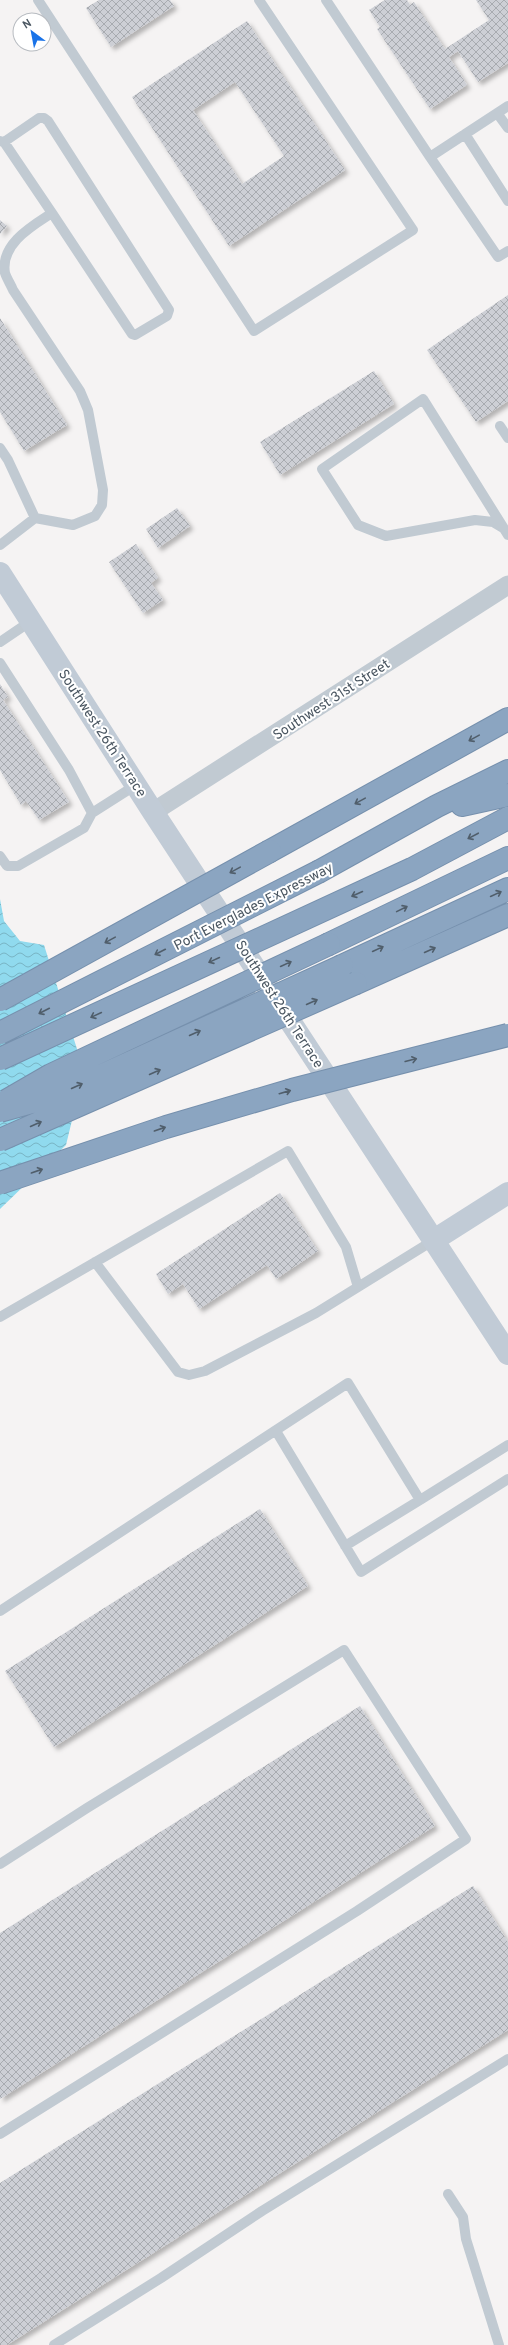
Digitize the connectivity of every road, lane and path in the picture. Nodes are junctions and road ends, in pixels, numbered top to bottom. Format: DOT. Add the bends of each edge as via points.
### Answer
graph roads {
  1 [pos="38,0"];
  2 [pos="259,0"];
  3 [pos="326,0"];
  4 [pos="508,106"];
  5 [pos="498,113"];
  6 [pos="508,128"];
  7 [pos="466,134"];
  8 [pos="2,141"];
  9 [pos="430,158"];
  10 [pos="508,201"];
  11 [pos="52,213"];
  12 [pos="508,251"];
  13 [pos="500,426"];
  14 [pos="508,438"];
  15 [pos="0,448"];
  16 [pos="35,518"];
  17 [pos="506,531"];
  18 [pos="0,545"];
  19 [pos="0,574"];
  20 [pos="508,585"];
  21 [pos="31,621"];
  22 [pos="0,642"];
  23 [pos="0,663"];
  24 [pos="508,719"];
  25 [pos="508,771"];
  26 [pos="508,784"];
  27 [pos="136,785"];
  28 [pos="508,795"];
  29 [pos="462,804"];
  30 [pos="153,812"];
  31 [pos="92,813"];
  32 [pos="508,818"];
  33 [pos="0,856"];
  34 [pos="508,858"];
  35 [pos="320,872"];
  36 [pos="508,889"];
  37 [pos="508,915"];
  38 [pos="0,1000"];
  39 [pos="0,1033"];
  40 [pos="508,1035"];
  41 [pos="0,1059"];
  42 [pos="0,1104"];
  43 [pos="0,1111"];
  44 [pos="0,1140"];
  45 [pos="0,1183"];
  46 [pos="508,1193"];
  47 [pos="434,1240"];
  48 [pos="95,1262"];
  49 [pos="358,1287"];
  50 [pos="0,1317"];
  51 [pos="508,1354"];
  52 [pos="276,1431"];
  53 [pos="508,1445"];
  54 [pos="508,1479"];
  55 [pos="420,1500"];
  56 [pos="345,1546"];
  57 [pos="0,1611"];
  58 [pos="0,1864"];
  59 [pos="508,2059"];
  60 [pos="0,2134"];
  61 [pos="448,2194"];
  62 [pos="54,2345"];
  63 [pos="499,2345"];
  1 -- 2 [label="lane" via="254,331 413,230"];
  3 -- 9 [label="lane"];
  4 -- 5 [label="lane"];
  5 -- 6 [label="lane"];
  5 -- 7 [label="lane"];
  7 -- 9 [label="lane"];
  7 -- 10 [label="lane"];
  8 -- 11 [label="lane"];
  8 -- 11 [label="lane" via="39,118 48,121 169,310 167,316 135,335 132,334"];
  9 -- 12 [label="lane" via="498,257"];
  11 -- 16 [label="lane" via="12,243 4,257 5,272 13,290 80,391 88,410 103,490 102,505 95,516 73,525"];
  13 -- 14 [label="lane"];
  15 -- 16 [label="lane"];
  16 -- 18 [label="lane"];
  17 -- 17 [label="lane" via="492,522 475,520 386,536 358,525 322,469 423,399"];
  19 -- 21 [label="street, Southwest 26th Terrace"];
  20 -- 30 [label="street, Southwest 31st Street"];
  21 -- 22 [label="lane"];
  21 -- 27 [label="street, Southwest 26th Terrace"];
  23 -- 31 [label="lane" via="69,770"];
  24 -- 38 [label="highway, one-way, bridge"];
  25 -- 35 [label="highway" via="437,806"];
  26 -- 29 [label="highway, Port Everglades Expressway"];
  27 -- 30 [label="street, Southwest 26th Terrace"];
  27 -- 31 [label="lane"];
  28 -- 29 [label="highway"];
  29 -- 35 [label="highway, Port Everglades Expressway"];
  30 -- 47 [label="street, Southwest 26th Terrace"];
  31 -- 33 [label="lane" via="84,828 18,866 7,866"];
  32 -- 41 [label="highway, one-way, bridge" via="412,869"];
  42 -- 34 [label="highway, one-way, bridge" via="51,1075"];
  35 -- 39 [label="highway, Port Everglades Expressway, one-way, bridge"];
  43 -- 36 [label="highway, one-way, bridge" via="62,1094"];
  44 -- 37 [label="highway, one-way, bridge"];
  45 -- 40 [label="highway, one-way, bridge" via="166,1127 284,1092"];
  46 -- 47 [label="street"];
  47 -- 49 [label="lane"];
  47 -- 51 [label="street, Southwest 26th Terrace"];
  48 -- 49 [label="lane" via="178,1372 189,1375 205,1370 316,1313"];
  48 -- 49 [label="lane" via="288,1151 346,1247"];
  48 -- 50 [label="lane"];
  52 -- 55 [label="lane" via="348,1383"];
  52 -- 56 [label="lane"];
  52 -- 57 [label="lane"];
  53 -- 55 [label="lane"];
  54 -- 56 [label="lane" via="361,1572"];
  55 -- 56 [label="lane"];
  58 -- 60 [label="lane" via="344,1650 466,1839 350,1915"];
  59 -- 62 [label="lane" via="262,2210 161,2278"];
  61 -- 63 [label="lane" via="463,2217 466,2239"];
}
